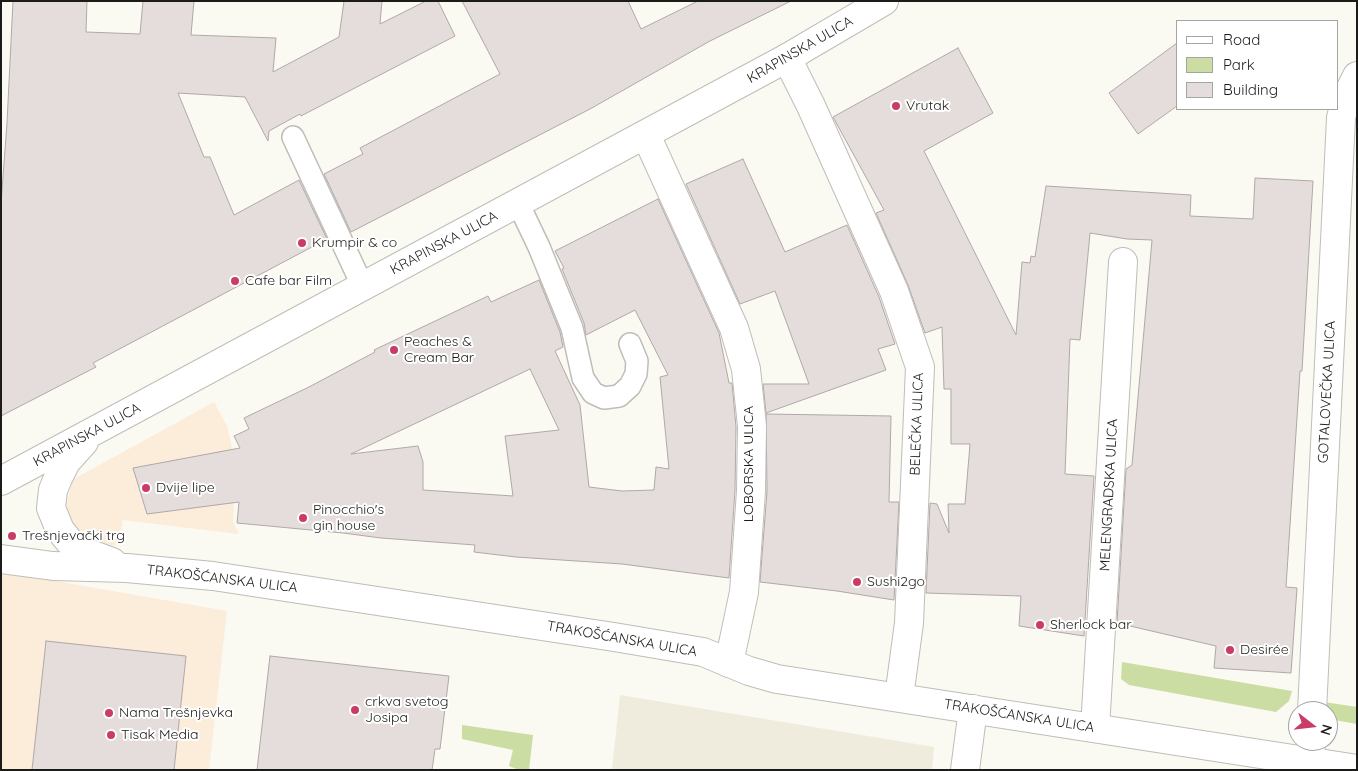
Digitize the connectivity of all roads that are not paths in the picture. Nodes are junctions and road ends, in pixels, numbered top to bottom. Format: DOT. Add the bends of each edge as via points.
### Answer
graph roads {
  1 [pos="884,1"];
  2 [pos="787,58"];
  3 [pos="1357,76"];
  4 [pos="646,135"];
  5 [pos="293,137"];
  6 [pos="518,203"];
  7 [pos="1123,262"];
  8 [pos="363,287"];
  9 [pos="630,344"];
  10 [pos="92,433"];
  11 [pos="1,481"];
  12 [pos="1,558"];
  13 [pos="128,568"];
  14 [pos="729,663"];
  15 [pos="899,697"];
  16 [pos="1312,701"];
  17 [pos="973,709"];
  18 [pos="1095,728"];
  19 [pos="1288,749"];
  20 [pos="1311,751"];
  21 [pos="1357,769"];
  22 [pos="965,770"];
  1 -- 2 [label="street, KRAPINSKA ULICA"];
  2 -- 4 [label="street, KRAPINSKA ULICA"];
  2 -- 15 [label="street, BELEČKA ULICA" via="894,291 920,367 909,623"];
  3 -- 16 [label="street, GOTALOVEČKA ULICA" via="1341,118"];
  4 -- 6 [label="street, KRAPINSKA ULICA"];
  4 -- 14 [label="street, LOBORSKA ULICA" via="734,328 746,369 752,426 751,491 744,592"];
  5 -- 8 [label="lane"];
  6 -- 8 [label="street, KRAPINSKA ULICA"];
  6 -- 9 [label="lane" via="572,328 583,378 593,393 604,398 619,396 630,386 636,374 637,361"];
  7 -- 18 [label="street, MELENGRADSKA ULICA"];
  8 -- 10 [label="street, KRAPINSKA ULICA"];
  10 -- 11 [label="street, KRAPINSKA ULICA"];
  10 -- 13 [label="street" via="66,462 53,490 51,508 60,530 80,550"];
  12 -- 13 [label="street, TRAKOŠĆANSKA ULICA" via="54,566"];
  13 -- 14 [label="street, TRAKOŠĆANSKA ULICA" via="213,576 614,636 703,652"];
  14 -- 15 [label="street, TRAKOŠĆANSKA ULICA" via="777,679"];
  15 -- 17 [label="street, TRAKOŠĆANSKA ULICA"];
  17 -- 18 [label="street, TRAKOŠĆANSKA ULICA"];
  17 -- 22 [label="street"];
  18 -- 19 [label="street, TRAKOŠĆANSKA ULICA"];
  20 -- 21 [label="street, TRAKOŠĆANSKA ULICA"];
}
